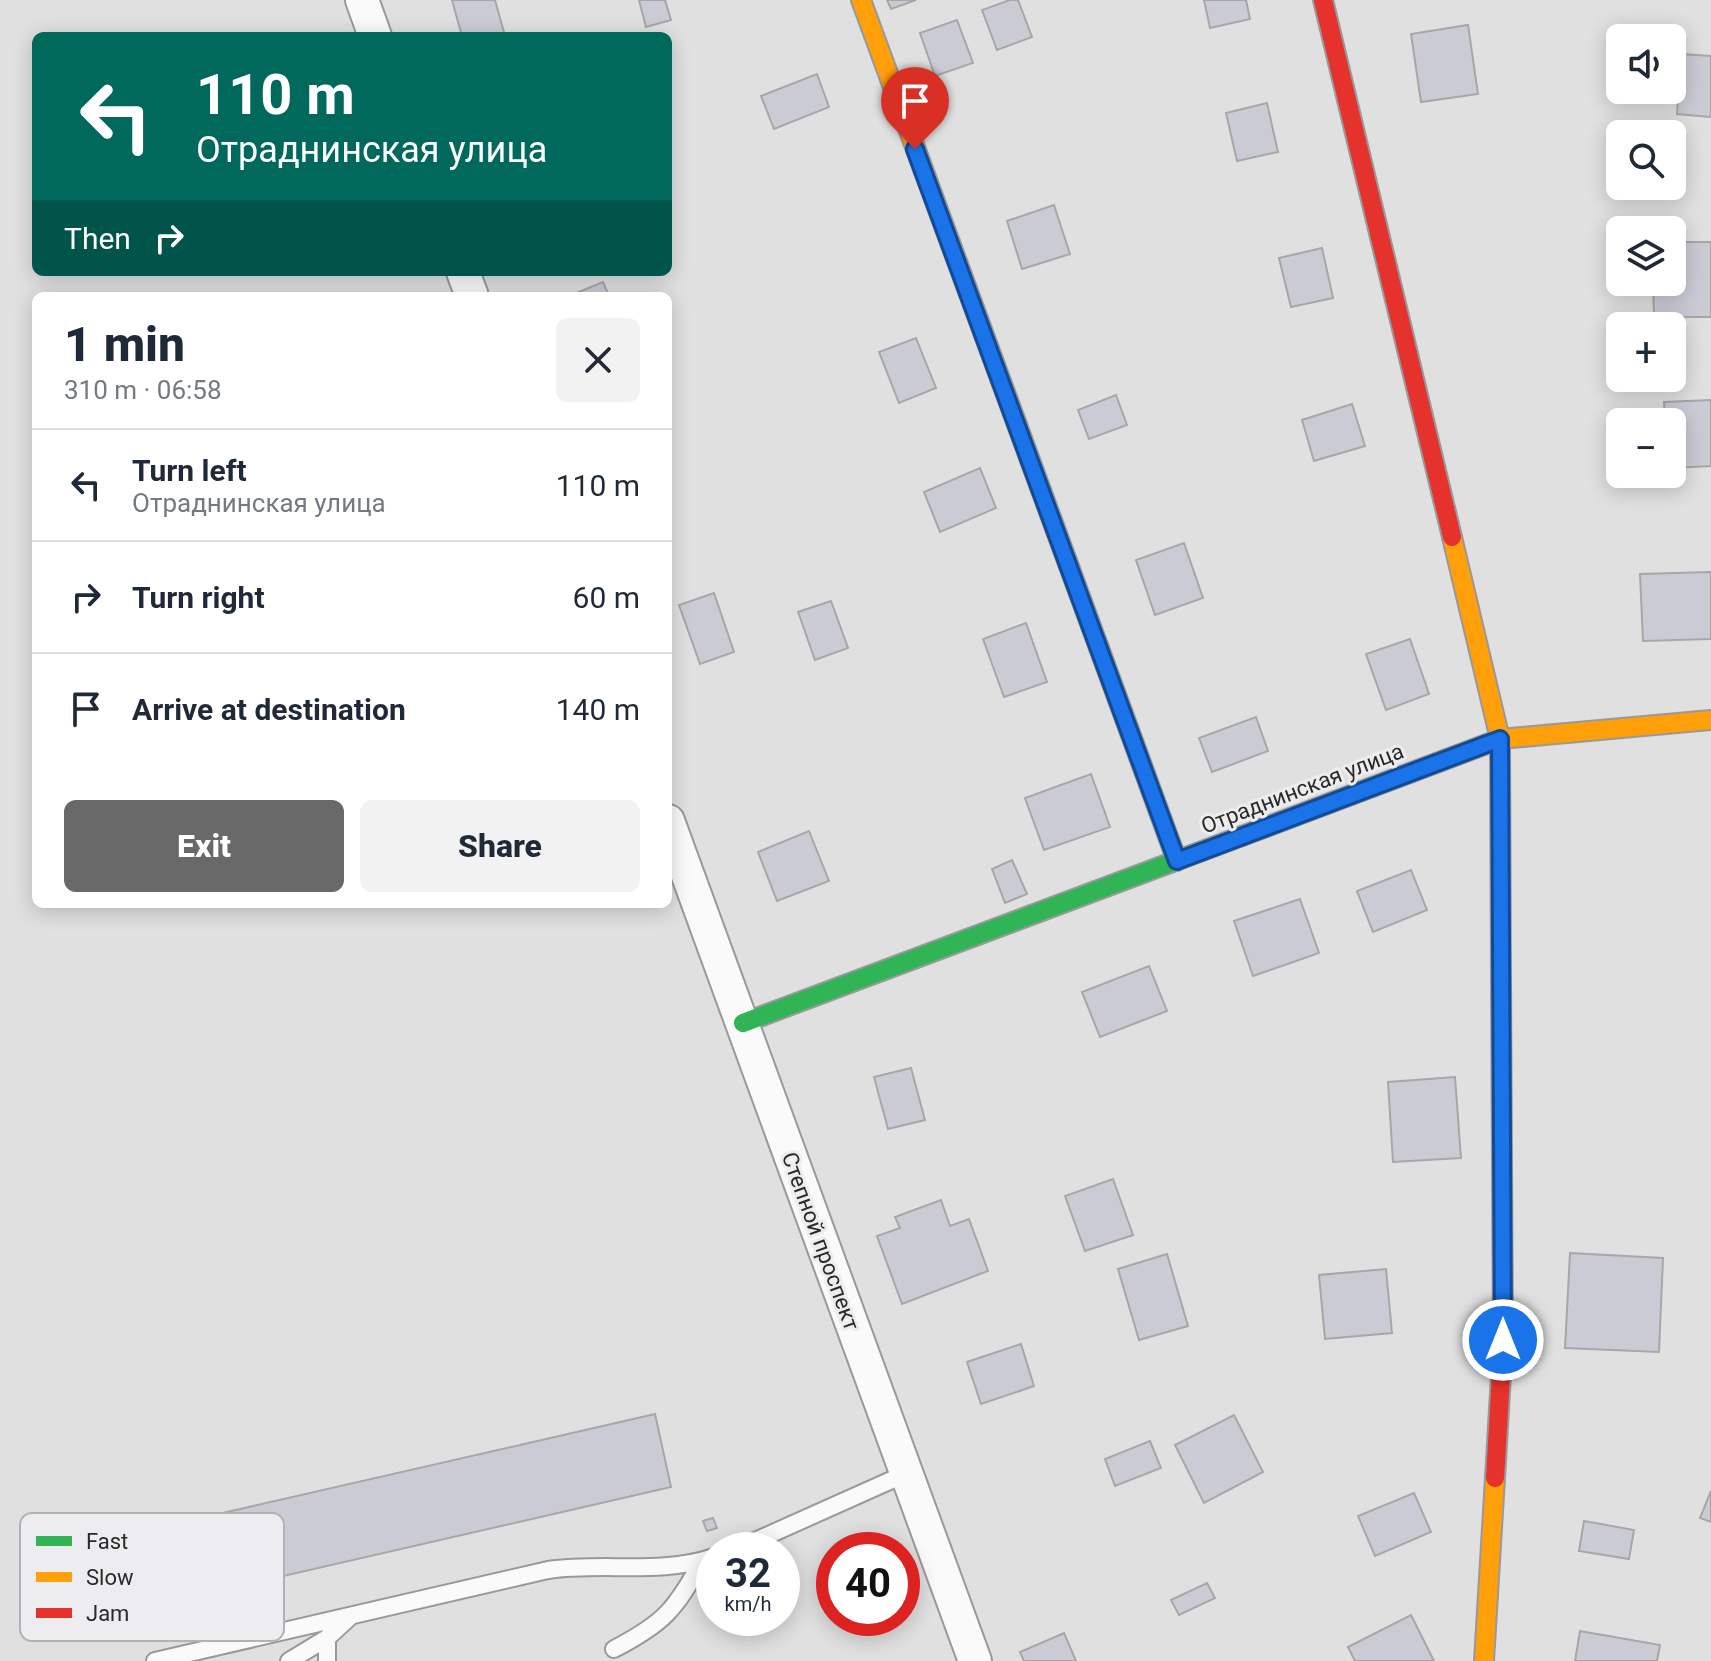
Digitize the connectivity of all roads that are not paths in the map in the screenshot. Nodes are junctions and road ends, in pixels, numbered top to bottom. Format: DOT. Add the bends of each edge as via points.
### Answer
graph roads {
  1 [pos="362,0"];
  2 [pos="861,0"];
  3 [pos="1323,0"];
  4 [pos="374,32"];
  5 [pos="1711,720"];
  6 [pos="1500,739"];
  7 [pos="672,832"];
  8 [pos="1177,861"];
  9 [pos="743,1023"];
  10 [pos="905,1474"];
  11 [pos="775,1532"];
  12 [pos="696,1562"];
  13 [pos="696,1577"];
  14 [pos="352,1615"];
  15 [pos="284,1631"];
  16 [pos="327,1638"];
  17 [pos="241,1641"];
  18 [pos="614,1649"];
  19 [pos="155,1661"];
  20 [pos="289,1661"];
  21 [pos="327,1661"];
  22 [pos="975,1661"];
  23 [pos="1484,1661"];
  1 -- 4 [label="street"];
  2 -- 8 [label="street"];
  3 -- 6 [label="street"];
  5 -- 6 [label="street, Отраднинская улица"];
  6 -- 8 [label="street, Отраднинская улица"];
  6 -- 23 [label="street" via="1503,1340"];
  7 -- 9 [label="street, Степной проспект"];
  8 -- 9 [label="street, Отраднинская улица"];
  9 -- 10 [label="street, Степной проспект"];
  10 -- 11 [label="lane"];
  10 -- 22 [label="street, Степной проспект"];
  12 -- 14 [label="lane" via="664,1569 589,1564 548,1570"];
  13 -- 18 [label="lane" via="653,1629"];
  14 -- 15 [label="lane"];
  14 -- 16 [label="lane"];
  16 -- 20 [label="lane"];
  16 -- 21 [label="lane"];
  17 -- 19 [label="lane"];
}
